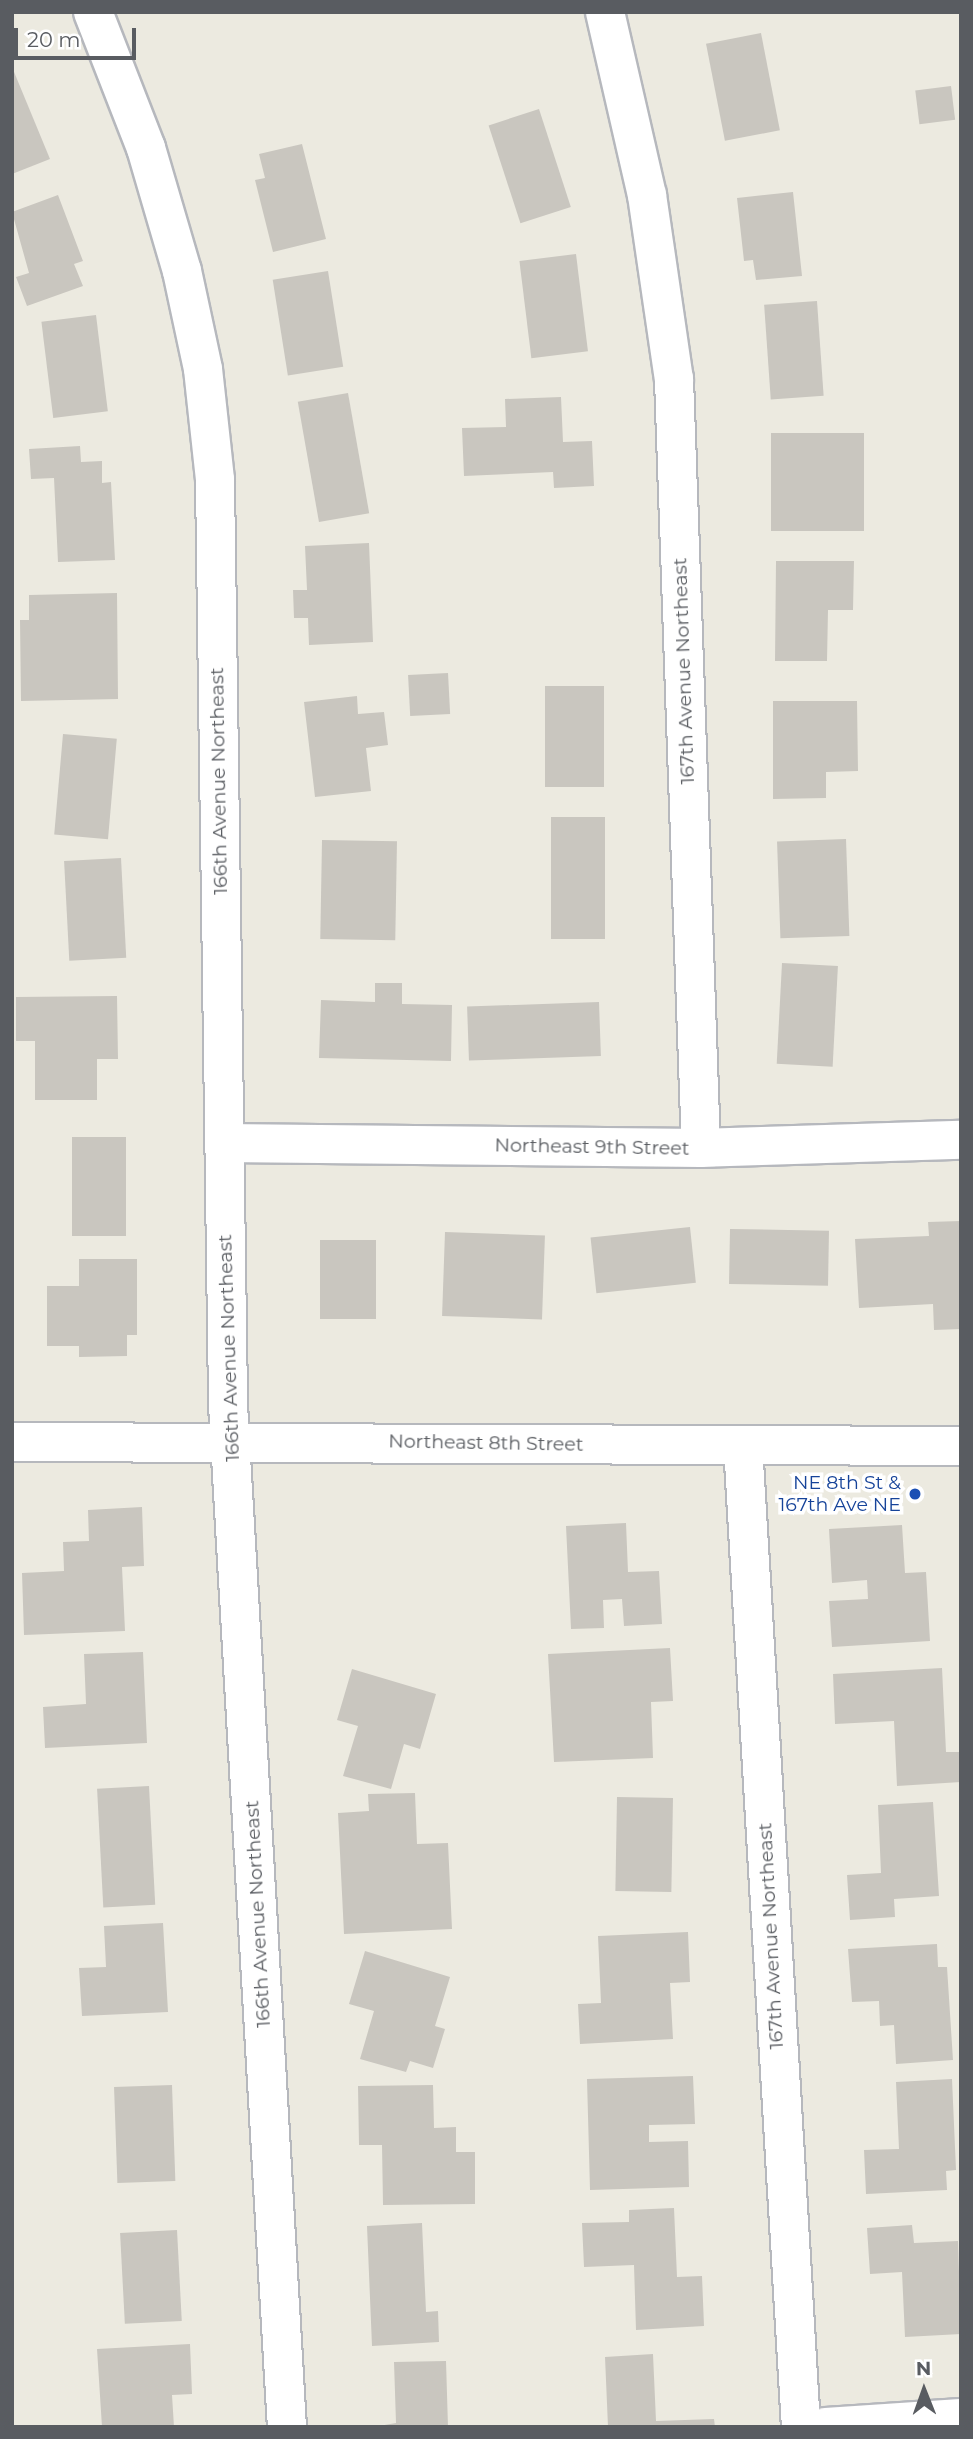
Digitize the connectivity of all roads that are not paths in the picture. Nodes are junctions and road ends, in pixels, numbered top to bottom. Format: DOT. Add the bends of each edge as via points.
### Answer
graph roads {
  1 [pos="93,12"];
  2 [pos="605,12"];
  3 [pos="961,1140"];
  4 [pos="224,1143"];
  5 [pos="701,1148"];
  6 [pos="231,1441"];
  7 [pos="12,1442"];
  8 [pos="743,1446"];
  9 [pos="961,1446"];
  10 [pos="961,2418"];
  11 [pos="287,2427"];
  12 [pos="801,2427"];
  13 [pos="826,2427"];
  1 -- 4 [label="street, 166th Avenue Northeast" via="146,148 182,271 203,369 215,480"];
  2 -- 5 [label="street, 167th Avenue Northeast" via="647,195 674,379"];
  3 -- 5 [label="street, Northeast 9th Street"];
  4 -- 5 [label="street, Northeast 9th Street"];
  4 -- 6 [label="street, 166th Avenue Northeast"];
  6 -- 7 [label="street, Northeast 8th Street"];
  6 -- 8 [label="street, Northeast 8th Street"];
  6 -- 11 [label="street, 166th Avenue Northeast"];
  8 -- 9 [label="street, Northeast 8th Street"];
  8 -- 12 [label="street, 167th Avenue Northeast"];
  10 -- 13 [label="street"];
}
